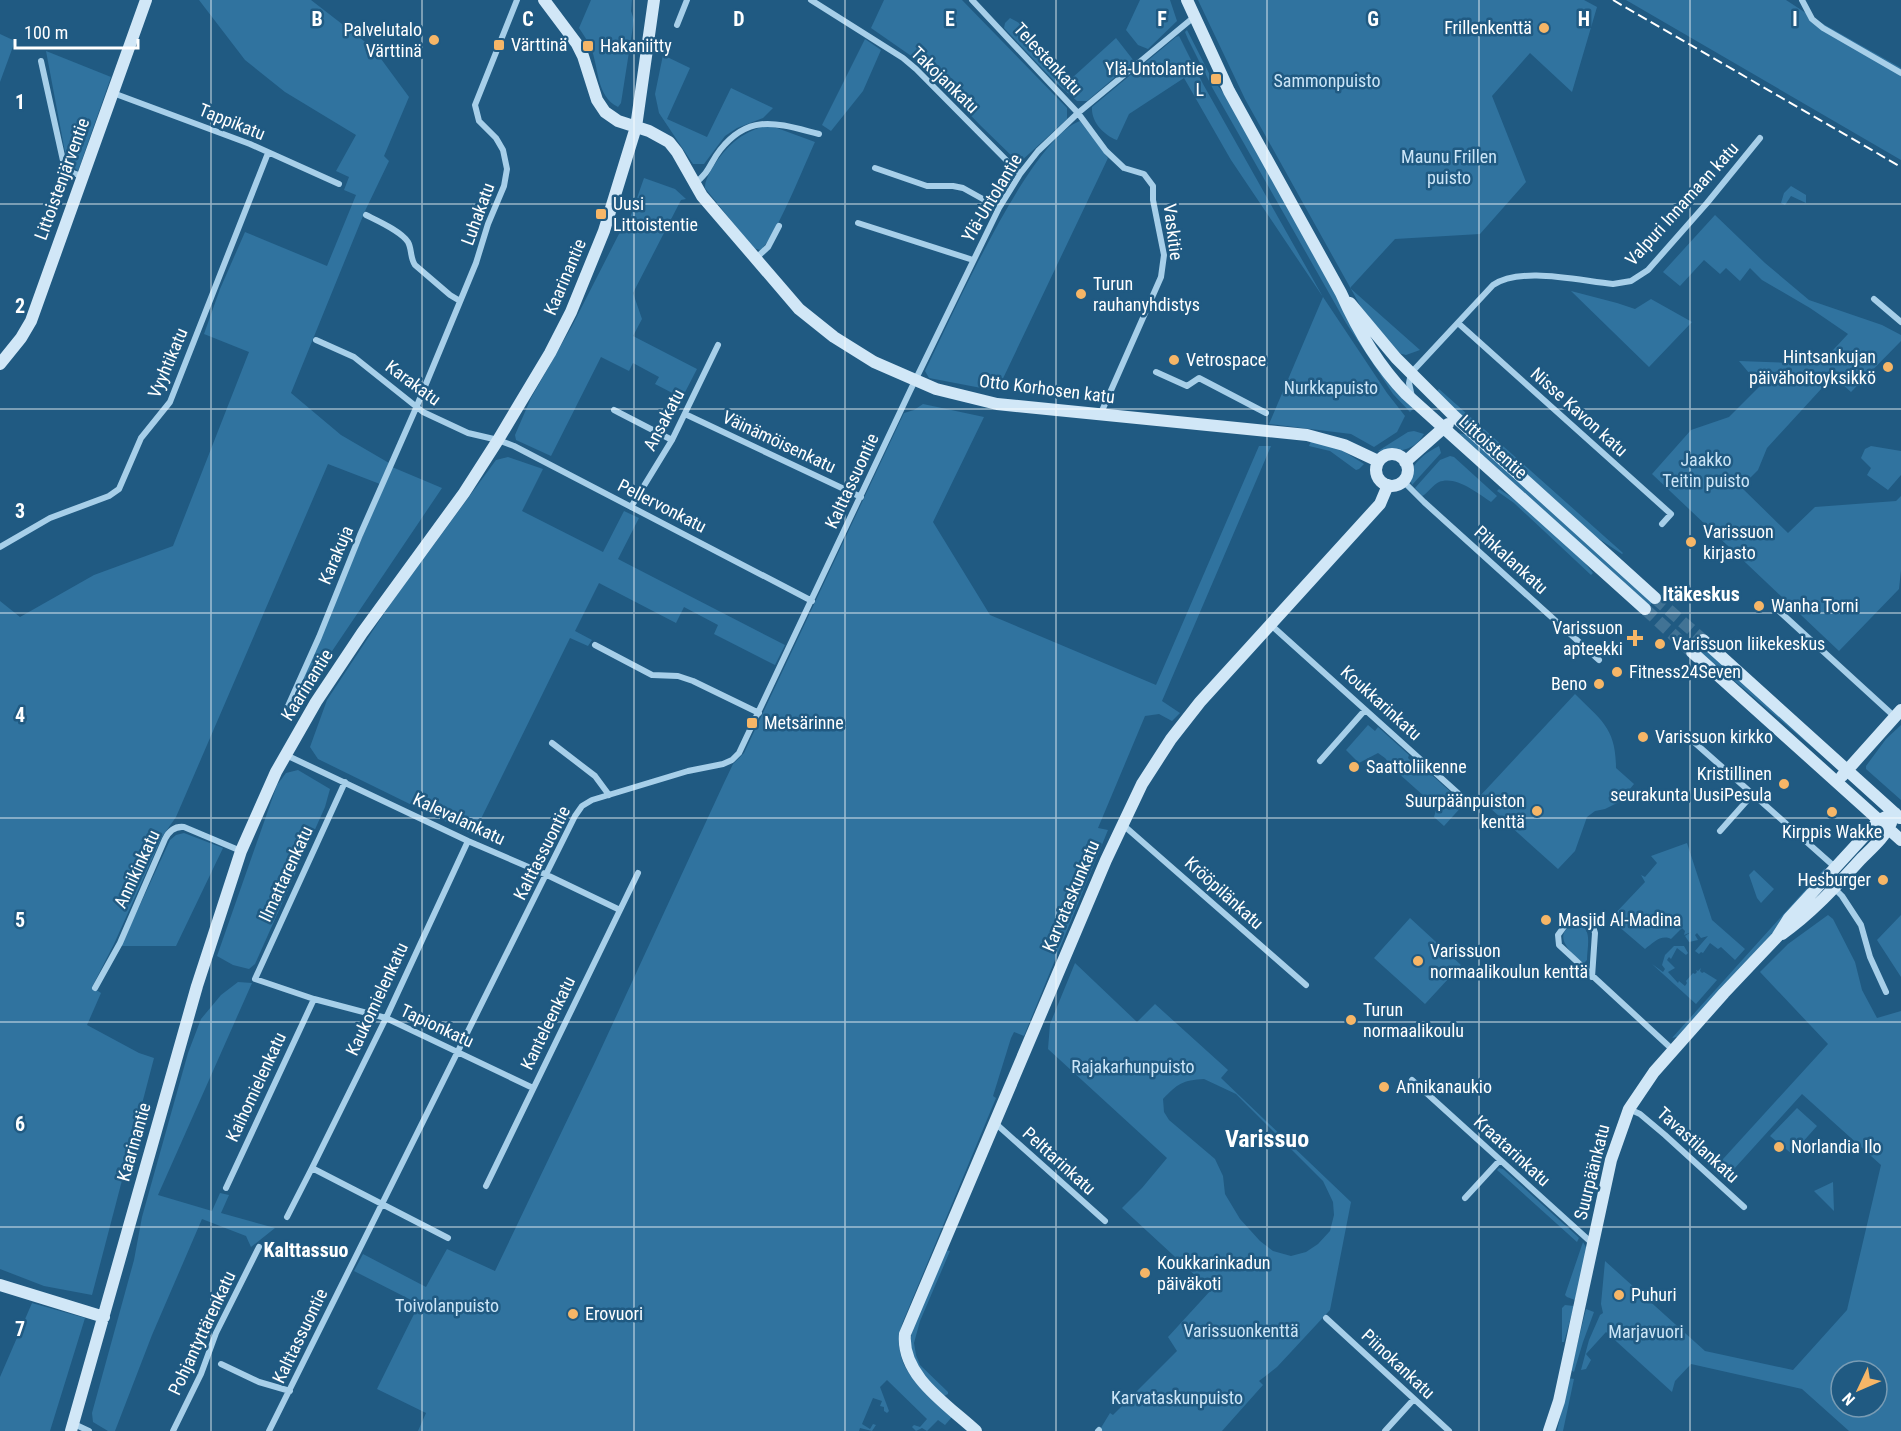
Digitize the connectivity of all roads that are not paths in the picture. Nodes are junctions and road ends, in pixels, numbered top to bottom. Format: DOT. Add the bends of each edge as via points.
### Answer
graph roads {
  1 [pos="144,0"];
  2 [pos="518,0"];
  3 [pos="544,0"];
  4 [pos="654,0"];
  5 [pos="687,0"];
  6 [pos="811,0"];
  7 [pos="972,0"];
  8 [pos="1187,0"];
  9 [pos="1802,0"];
  10 [pos="1194,17"];
  11 [pos="677,25"];
  12 [pos="41,61"];
  13 [pos="1901,73"];
  14 [pos="113,93"];
  15 [pos="1078,113"];
  16 [pos="636,127"];
  17 [pos="819,135"];
  18 [pos="1760,138"];
  19 [pos="268,153"];
  20 [pos="875,168"];
  21 [pos="1020,174"];
  22 [pos="82,176"];
  23 [pos="339,184"];
  24 [pos="694,184"];
  25 [pos="999,208"];
  26 [pos="366,215"];
  27 [pos="858,223"];
  28 [pos="779,226"];
  29 [pos="755,259"];
  30 [pos="973,260"];
  31 [pos="1341,292"];
  32 [pos="1874,298"];
  33 [pos="460,301"];
  34 [pos="1901,322"];
  35 [pos="1458,323"];
  36 [pos="316,340"];
  37 [pos="718,345"];
  38 [pos="0,364"];
  39 [pos="1384,368"];
  40 [pos="1156,372"];
  41 [pos="1412,373"];
  42 [pos="915,381"];
  43 [pos="1413,401"];
  44 [pos="417,408"];
  45 [pos="614,410"];
  46 [pos="1101,413"];
  47 [pos="1266,413"];
  48 [pos="685,414"];
  49 [pos="1454,416"];
  50 [pos="1444,428"];
  51 [pos="498,440"];
  52 [pos="672,440"];
  53 [pos="1378,461"];
  54 [pos="1405,462"];
  55 [pos="1403,481"];
  56 [pos="1388,485"];
  57 [pos="861,496"];
  58 [pos="631,507"];
  59 [pos="1662,524"];
  60 [pos="0,547"];
  61 [pos="1655,598"];
  62 [pos="812,601"];
  63 [pos="1645,609"];
  64 [pos="1779,611"];
  65 [pos="1271,625"];
  66 [pos="1702,640"];
  67 [pos="595,645"];
  68 [pos="1692,652"];
  69 [pos="1599,660"];
  70 [pos="1365,710"];
  71 [pos="759,713"];
  72 [pos="1898,714"];
  73 [pos="284,715"];
  74 [pos="1686,735"];
  75 [pos="552,743"];
  76 [pos="286,754"];
  77 [pos="1320,761"];
  78 [pos="1847,771"];
  79 [pos="345,782"];
  80 [pos="1837,782"];
  81 [pos="609,795"];
  82 [pos="1752,795"];
  83 [pos="1470,804"];
  84 [pos="1898,816"];
  85 [pos="1122,824"];
  86 [pos="1884,825"];
  87 [pos="1720,831"];
  88 [pos="1901,840"];
  89 [pos="468,842"];
  90 [pos="241,851"];
  91 [pos="1835,868"];
  92 [pos="638,873"];
  93 [pos="547,875"];
  94 [pos="1845,877"];
  95 [pos="1830,884"];
  96 [pos="620,910"];
  97 [pos="1592,977"];
  98 [pos="255,980"];
  99 [pos="1306,985"];
  100 [pos="95,988"];
  101 [pos="1886,992"];
  102 [pos="314,999"];
  103 [pos="386,1018"];
  104 [pos="1673,1050"];
  105 [pos="459,1052"];
  106 [pos="1412,1080"];
  107 [pos="533,1088"];
  108 [pos="1629,1109"];
  109 [pos="994,1122"];
  110 [pos="1500,1160"];
  111 [pos="312,1168"];
  112 [pos="486,1186"];
  113 [pos="226,1188"];
  114 [pos="1465,1198"];
  115 [pos="381,1204"];
  116 [pos="1744,1207"];
  117 [pos="287,1217"];
  118 [pos="1105,1221"];
  119 [pos="448,1238"];
  120 [pos="1593,1244"];
  121 [pos="259,1247"];
  122 [pos="0,1285"];
  123 [pos="104,1317"];
  124 [pos="1326,1318"];
  125 [pos="221,1364"];
  126 [pos="290,1391"];
  127 [pos="1414,1399"];
  128 [pos="72,1427"];
  129 [pos="90,1431"];
  130 [pos="173,1431"];
  131 [pos="269,1431"];
  132 [pos="976,1431"];
  133 [pos="1385,1431"];
  134 [pos="1449,1431"];
  135 [pos="1549,1431"];
  1 -- 14 [label="street, Littoistenjärventie"];
  2 -- 33 [label="street, Luhakatu" via="475,105 479,121 503,150 506,180"];
  3 -- 16 [label="street" via="577,44 600,106 613,118"];
  4 -- 16 [label="street, Kaarinantie"];
  5 -- 11 [label="street"];
  6 -- 21 [label="street, Takojankatu" via="911,65"];
  7 -- 15 [label="street, Telestenkatu"];
  8 -- 10 [label="street, Littoistentie"];
  9 -- 13 [label="street" via="1812,19 1823,28"];
  10 -- 15 [label="street, Ylä-Untolantie"];
  10 -- 31 [label="street, Littoistentie" via="1229,91"];
  12 -- 22 [label="street" via="64,165"];
  14 -- 19 [label="street, Tappikatu"];
  14 -- 22 [label="street, Littoistenjärventie"];
  15 -- 21 [label="street, Ylä-Untolantie"];
  15 -- 46 [label="street, Vaskitie" via="1106,151 1124,168 1144,174 1153,186 1164,255 1161,277"];
  16 -- 24 [label="street, Otto Korhosen katu" via="669,142"];
  16 -- 51 [label="street, Kaarinantie" via="589,271 550,353"];
  17 -- 24 [label="street" via="765,122 750,127 733,137"];
  18 -- 35 [label="street, Valpuri Innamaan katu" via="1682,232 1637,278 1613,284 1514,276 1493,285"];
  19 -- 23 [label="street, Tappikatu"];
  19 -- 60 [label="street, Vyyhtikatu" via="170,402 141,438 119,489 50,518"];
  20 -- 25 [label="street" via="927,186 963,188"];
  21 -- 25 [label="street, Ylä-Untolantie"];
  22 -- 38 [label="street, Littoistenjärventie" via="31,321"];
  24 -- 29 [label="street, Otto Korhosen katu"];
  25 -- 30 [label="street, Ylä-Untolantie"];
  26 -- 33 [label="street" via="405,239 415,265"];
  27 -- 30 [label="street"];
  28 -- 29 [label="street" via="768,247"];
  29 -- 42 [label="street, Otto Korhosen katu" via="817,324 854,351"];
  30 -- 42 [label="street, Ylä-Untolantie"];
  31 -- 39 [label="street, Littoistentie" via="1352,318"];
  31 -- 41 [label="street, Littoistentie"];
  32 -- 34 [label="street"];
  33 -- 44 [label="street, Luhakatu"];
  35 -- 41 [label="street, Valpuri Innamaan katu"];
  35 -- 59 [label="street, Nisse Kavon katu" via="1671,514"];
  36 -- 44 [label="street, Karakatu" via="354,357"];
  37 -- 48 [label="street, Ansakatu"];
  39 -- 41 [label="street"];
  39 -- 43 [label="street, Littoistentie"];
  40 -- 47 [label="street" via="1187,386 1199,378"];
  41 -- 43 [label="street" via="1409,383"];
  41 -- 49 [label="street, Littoistentie"];
  42 -- 46 [label="street, Otto Korhosen katu" via="997,404"];
  42 -- 57 [label="street, Kalttassuontie"];
  43 -- 50 [label="street, Littoistentie"];
  44 -- 51 [label="street, Karakatu" via="468,433"];
  44 -- 73 [label="street, Karakuja"];
  45 -- 52 [label="street"];
  46 -- 53 [label="street, Otto Korhosen katu" via="1307,435 1344,445"];
  48 -- 52 [label="street, Ansakatu"];
  48 -- 57 [label="street, Väinämöisenkatu"];
  49 -- 50 [label="street"];
  49 -- 61 [label="street, Littoistentie"];
  50 -- 54 [label="street"];
  50 -- 63 [label="street, Littoistentie"];
  51 -- 58 [label="street, Pellervonkatu"];
  51 -- 76 [label="street, Kaarinantie" via="362,633"];
  52 -- 58 [label="street, Ansakatu"];
  53 -- 54 [label="street" via="1394,454"];
  53 -- 56 [label="street" via="1377,476"];
  54 -- 55 [label="street" via="1407,472"];
  55 -- 56 [label="street"];
  55 -- 69 [label="street, Pihkalankatu"];
  56 -- 65 [label="street, Karvataskunkatu" via="1380,504"];
  57 -- 62 [label="street, Kalttassuontie"];
  58 -- 62 [label="street, Pellervonkatu"];
  62 -- 71 [label="street, Kalttassuontie"];
  64 -- 72 [label="street"];
  65 -- 70 [label="street, Koukkarinkatu"];
  65 -- 85 [label="street, Karvataskunkatu" via="1200,702 1171,740"];
  66 -- 78 [label="street"];
  67 -- 71 [label="street" via="652,675 693,681"];
  68 -- 80 [label="street"];
  70 -- 77 [label="street"];
  70 -- 83 [label="street, Koukkarinkatu"];
  71 -- 81 [label="street, Kalttassuontie" via="732,760"];
  72 -- 78 [label="street"];
  74 -- 82 [label="street"];
  75 -- 81 [label="street" via="596,776"];
  76 -- 79 [label="street, Kalevalankatu"];
  76 -- 90 [label="street, Kaarinantie"];
  78 -- 80 [label="street"];
  78 -- 84 [label="street"];
  79 -- 89 [label="street, Kalevalankatu"];
  79 -- 98 [label="street, Ilmattarenkatu"];
  80 -- 86 [label="street"];
  81 -- 93 [label="street, Kalttassuontie" via="592,800 574,816"];
  82 -- 87 [label="street"];
  82 -- 91 [label="street"];
  84 -- 86 [label="street, Suurpäänkatu"];
  85 -- 99 [label="street, Krööpilänkatu"];
  85 -- 109 [label="street, Karvataskunkatu"];
  86 -- 88 [label="street"];
  86 -- 91 [label="street, Suurpäänkatu"];
  86 -- 94 [label="street, Suurpäänkatu"];
  89 -- 93 [label="street, Kalevalankatu"];
  89 -- 103 [label="street, Kaukomielenkatu"];
  90 -- 100 [label="street, Annikinkatu" via="184,827 170,831 120,943"];
  90 -- 123 [label="street, Kaarinantie" via="197,986"];
  91 -- 94 [label="street"];
  91 -- 95 [label="street, Suurpäänkatu"];
  92 -- 96 [label="street, Kanteleenkatu"];
  93 -- 96 [label="street, Kalevalankatu"];
  93 -- 105 [label="street, Kalttassuontie"];
  94 -- 95 [label="street, Suurpäänkatu"];
  95 -- 101 [label="street" via="1861,925"];
  95 -- 104 [label="street, Suurpäänkatu"];
  96 -- 107 [label="street, Kanteleenkatu"];
  97 -- 97 [label="street" via="1594,929 1586,918 1576,918 1561,930 1558,943"];
  97 -- 104 [label="street"];
  98 -- 102 [label="street, Tapionkatu"];
  102 -- 103 [label="street, Tapionkatu"];
  102 -- 113 [label="street, Kaihomielenkatu"];
  103 -- 105 [label="street, Tapionkatu"];
  103 -- 111 [label="street, Kaukomielenkatu"];
  104 -- 108 [label="street, Suurpäänkatu"];
  105 -- 107 [label="street, Tapionkatu"];
  105 -- 115 [label="street, Kalttassuontie"];
  106 -- 110 [label="street, Kraatarinkatu"];
  107 -- 112 [label="street, Kanteleenkatu"];
  108 -- 116 [label="street, Tavastilankatu" via="1665,1135"];
  108 -- 120 [label="street, Suurpäänkatu" via="1611,1160"];
  109 -- 118 [label="street, Pelttarinkatu"];
  109 -- 132 [label="street, Karvataskunkatu" via="905,1334 913,1371"];
  110 -- 114 [label="street"];
  110 -- 120 [label="street, Kraatarinkatu"];
  111 -- 115 [label="street"];
  111 -- 117 [label="street, Kaukomielenkatu"];
  115 -- 119 [label="street"];
  115 -- 126 [label="street, Kalttassuontie"];
  120 -- 135 [label="street, Suurpäänkatu"];
  121 -- 130 [label="street, Pohjantyttärenkatu"];
  122 -- 123 [label="street"];
  123 -- 128 [label="street, Kaarinantie"];
  124 -- 127 [label="street, Piinokankatu"];
  125 -- 126 [label="street"];
  126 -- 131 [label="street, Kalttassuontie"];
  127 -- 133 [label="street"];
  127 -- 134 [label="street, Piinokankatu"];
  128 -- 129 [label="street"];
}
